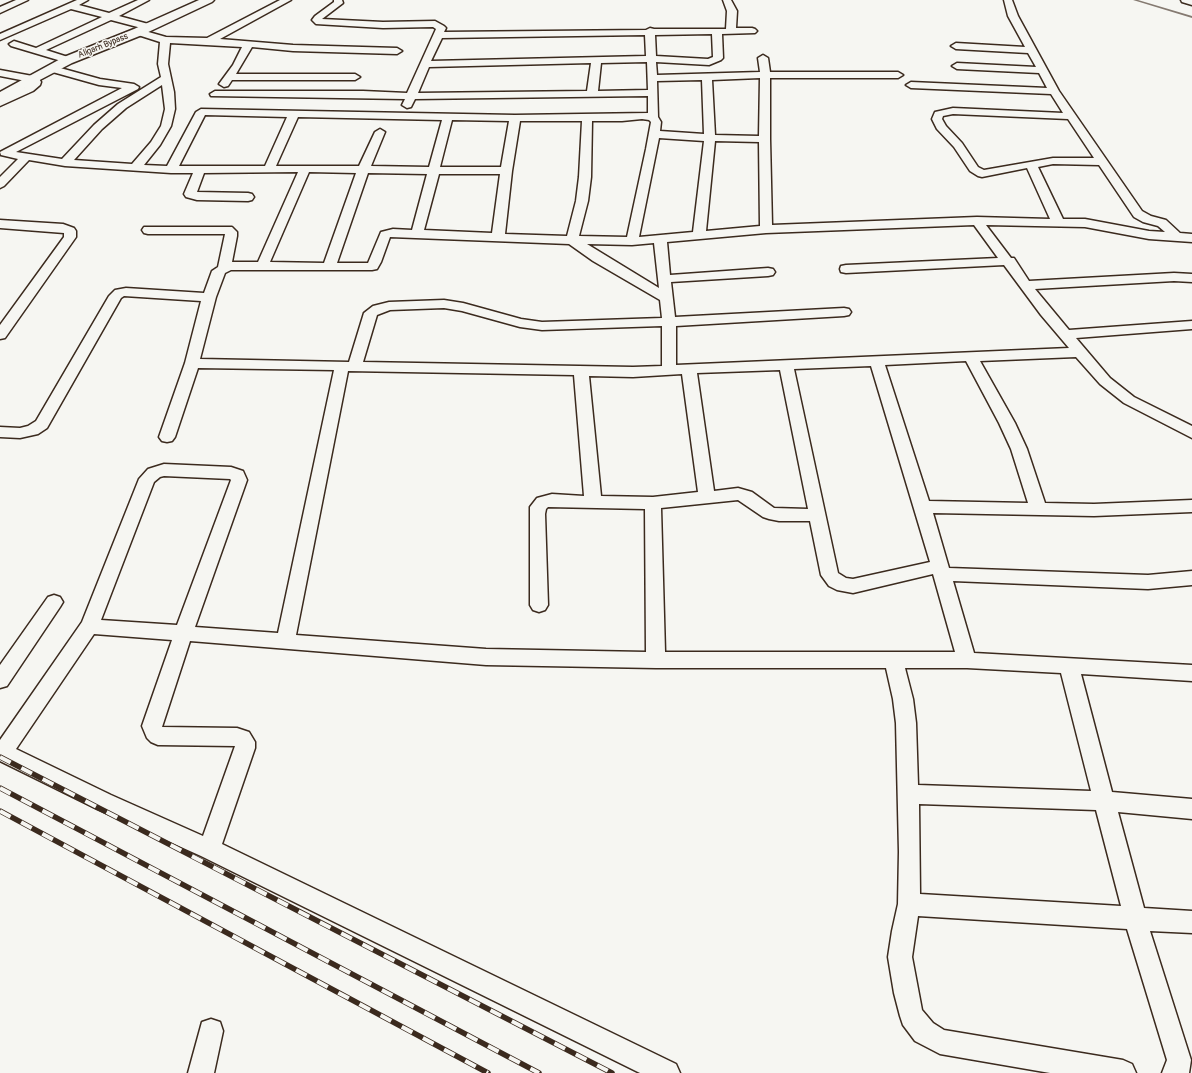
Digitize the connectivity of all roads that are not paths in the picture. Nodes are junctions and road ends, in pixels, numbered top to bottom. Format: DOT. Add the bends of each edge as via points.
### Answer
graph roads {
  1 [pos="24,0"];
  2 [pos="84,0"];
  3 [pos="145,0"];
  4 [pos="208,0"];
  5 [pos="287,0"];
  6 [pos="338,0"];
  7 [pos="727,0"];
  8 [pos="1008,0"];
  9 [pos="1185,0"];
  10 [pos="1192,2"];
  11 [pos="71,6"];
  12 [pos="0,10"];
  13 [pos="112,16"];
  14 [pos="144,30"];
  15 [pos="717,30"];
  16 [pos="650,31"];
  17 [pos="731,31"];
  18 [pos="752,31"];
  19 [pos="438,35"];
  20 [pos="0,36"];
  21 [pos="165,40"];
  22 [pos="209,41"];
  23 [pos="14,44"];
  24 [pos="248,45"];
  25 [pos="956,46"];
  26 [pos="1030,50"];
  27 [pos="37,51"];
  28 [pos="397,51"];
  29 [pos="763,58"];
  30 [pos="68,60"];
  31 [pos="596,60"];
  32 [pos="651,60"];
  33 [pos="424,64"];
  34 [pos="957,66"];
  35 [pos="53,69"];
  36 [pos="1041,70"];
  37 [pos="0,73"];
  38 [pos="765,75"];
  39 [pos="898,75"];
  40 [pos="230,77"];
  41 [pos="707,77"];
  42 [pos="166,78"];
  43 [pos="355,78"];
  44 [pos="652,78"];
  45 [pos="28,81"];
  46 [pos="911,86"];
  47 [pos="132,87"];
  48 [pos="0,90"];
  49 [pos="146,90"];
  50 [pos="1054,91"];
  51 [pos="653,93"];
  52 [pos="215,94"];
  53 [pos="592,94"];
  54 [pos="410,96"];
  55 [pos="0,97"];
  56 [pos="0,103"];
  57 [pos="201,112"];
  58 [pos="294,114"];
  59 [pos="401,116"];
  60 [pos="448,116"];
  61 [pos="1069,116"];
  62 [pos="653,117"];
  63 [pos="515,118"];
  64 [pos="587,118"];
  65 [pos="380,132"];
  66 [pos="654,134"];
  67 [pos="710,138"];
  68 [pos="764,139"];
  69 [pos="2,153"];
  70 [pos="26,157"];
  71 [pos="1102,162"];
  72 [pos="65,163"];
  73 [pos="1032,164"];
  74 [pos="136,167"];
  75 [pos="364,168"];
  76 [pos="200,169"];
  77 [pos="270,169"];
  78 [pos="305,169"];
  79 [pos="171,170"];
  80 [pos="435,170"];
  81 [pos="506,171"];
  82 [pos="0,184"];
  83 [pos="248,197"];
  84 [pos="977,221"];
  85 [pos="1058,222"];
  86 [pos="0,224"];
  87 [pos="766,229"];
  88 [pos="148,230"];
  89 [pos="699,234"];
  90 [pos="418,235"];
  91 [pos="1176,237"];
  92 [pos="498,238"];
  93 [pos="660,238"];
  94 [pos="1192,238"];
  95 [pos="572,240"];
  96 [pos="632,241"];
  97 [pos="1008,261"];
  98 [pos="262,267"];
  99 [pos="329,267"];
  100 [pos="224,268"];
  101 [pos="846,269"];
  102 [pos="768,272"];
  103 [pos="1192,278"];
  104 [pos="664,279"];
  105 [pos="1026,285"];
  106 [pos="209,296"];
  107 [pos="666,298"];
  108 [pos="844,312"];
  109 [pos="668,322"];
  110 [pos="1192,326"];
  111 [pos="0,335"];
  112 [pos="1065,335"];
  113 [pos="1080,352"];
  114 [pos="971,356"];
  115 [pos="877,361"];
  116 [pos="192,364"];
  117 [pos="348,365"];
  118 [pos="786,365"];
  119 [pos="668,370"];
  120 [pos="689,370"];
  121 [pos="581,371"];
  122 [pos="0,432"];
  123 [pos="1192,433"];
  124 [pos="167,437"];
  125 [pos="707,498"];
  126 [pos="593,502"];
  127 [pos="653,503"];
  128 [pos="1192,506"];
  129 [pos="922,507"];
  130 [pos="1038,508"];
  131 [pos="817,515"];
  132 [pos="941,570"];
  133 [pos="1192,578"];
  134 [pos="54,602"];
  135 [pos="539,605"];
  136 [pos="89,626"];
  137 [pos="183,634"];
  138 [pos="285,642"];
  139 [pos="656,660"];
  140 [pos="894,660"];
  141 [pos="967,660"];
  142 [pos="1068,666"];
  143 [pos="1192,673"];
  144 [pos="0,680"];
  145 [pos="2,752"];
  146 [pos="908,794"];
  147 [pos="1104,801"];
  148 [pos="1192,809"];
  149 [pos="209,849"];
  150 [pos="909,904"];
  151 [pos="1135,918"];
  152 [pos="1192,922"];
  153 [pos="211,1031"];
  154 [pos="1182,1065"];
  155 [pos="201,1073"];
  156 [pos="667,1073"];
  157 [pos="1123,1073"];
  1 -- 12 [label="street"];
  2 -- 11 [label="street"];
  3 -- 13 [label="street"];
  4 -- 14 [label="main road, Aligarh Bypass"];
  5 -- 22 [label="street"];
  6 -- 19 [label="street" via="339,3 318,18 319,22 434,24 441,28"];
  7 -- 17 [label="street" via="732,11"];
  8 -- 26 [label="street"];
  9 -- 10 [label="street"];
  11 -- 13 [label="street"];
  11 -- 20 [label="street"];
  13 -- 14 [label="street"];
  13 -- 27 [label="street"];
  14 -- 21 [label="street"];
  14 -- 30 [label="main road, Aligarh Bypass"];
  15 -- 16 [label="street"];
  15 -- 17 [label="street"];
  15 -- 32 [label="street" via="718,58 715,60"];
  16 -- 19 [label="street"];
  16 -- 32 [label="street"];
  17 -- 18 [label="street"];
  19 -- 33 [label="street"];
  21 -- 22 [label="street"];
  21 -- 42 [label="street" via="162,64"];
  22 -- 24 [label="street"];
  23 -- 27 [label="street"];
  24 -- 28 [label="street"];
  24 -- 40 [label="street"];
  25 -- 26 [label="street"];
  26 -- 36 [label="street"];
  27 -- 30 [label="street"];
  29 -- 38 [label="street"];
  30 -- 35 [label="main road, Aligarh Bypass"];
  31 -- 32 [label="street"];
  31 -- 33 [label="street"];
  31 -- 53 [label="street"];
  32 -- 44 [label="street"];
  33 -- 54 [label="street"];
  34 -- 36 [label="street"];
  35 -- 45 [label="main road, Aligarh Bypass"];
  35 -- 47 [label="street" via="99,82"];
  36 -- 50 [label="street"];
  37 -- 45 [label="street"];
  38 -- 39 [label="street"];
  38 -- 41 [label="street"];
  38 -- 68 [label="street"];
  40 -- 43 [label="street"];
  40 -- 52 [label="street"];
  41 -- 44 [label="street"];
  41 -- 67 [label="street"];
  42 -- 49 [label="street"];
  42 -- 74 [label="street" via="170,92 170,109 166,126 156,144"];
  44 -- 51 [label="street"];
  45 -- 48 [label="street"];
  45 -- 55 [label="main road, Aligarh Bypass"];
  45 -- 56 [label="street" via="36,82 35,85"];
  46 -- 50 [label="street"];
  47 -- 49 [label="street"];
  47 -- 69 [label="street"];
  49 -- 72 [label="street" via="98,127"];
  50 -- 61 [label="street"];
  51 -- 53 [label="street"];
  51 -- 62 [label="street"];
  52 -- 54 [label="street" via="327,93"];
  52 -- 57 [label="street"];
  53 -- 54 [label="street"];
  54 -- 59 [label="street"];
  57 -- 58 [label="street"];
  57 -- 79 [label="street"];
  58 -- 59 [label="street"];
  58 -- 77 [label="street"];
  59 -- 60 [label="street"];
  60 -- 63 [label="street"];
  60 -- 80 [label="street"];
  61 -- 71 [label="street"];
  61 -- 73 [label="street" via="953,110 939,114 937,119 941,127 958,145 977,172 988,174"];
  62 -- 64 [label="street"];
  62 -- 66 [label="street" via="656,122"];
  63 -- 64 [label="street"];
  63 -- 81 [label="street"];
  64 -- 95 [label="street" via="582,202"];
  65 -- 75 [label="street"];
  66 -- 67 [label="street"];
  66 -- 96 [label="street"];
  67 -- 68 [label="street"];
  67 -- 89 [label="street"];
  68 -- 87 [label="street"];
  69 -- 70 [label="street"];
  70 -- 72 [label="street"];
  70 -- 82 [label="street"];
  71 -- 73 [label="street"];
  71 -- 91 [label="street" via="1138,214 1146,219 1162,222"];
  72 -- 74 [label="street"];
  73 -- 85 [label="street"];
  74 -- 79 [label="street"];
  75 -- 78 [label="street"];
  75 -- 80 [label="street"];
  75 -- 99 [label="street"];
  76 -- 77 [label="street"];
  76 -- 79 [label="street"];
  76 -- 83 [label="street" via="190,194"];
  77 -- 78 [label="street"];
  78 -- 98 [label="street"];
  80 -- 81 [label="street"];
  80 -- 90 [label="street"];
  81 -- 92 [label="street"];
  84 -- 85 [label="street"];
  84 -- 87 [label="street"];
  84 -- 97 [label="street"];
  85 -- 91 [label="street"];
  86 -- 111 [label="street" via="63,228 70,231 70,237"];
  87 -- 89 [label="street"];
  88 -- 100 [label="street" via="228,230 231,232"];
  89 -- 93 [label="street"];
  90 -- 92 [label="street"];
  90 -- 99 [label="street" via="385,235 372,266"];
  91 -- 94 [label="street"];
  92 -- 95 [label="street"];
  93 -- 96 [label="street"];
  93 -- 104 [label="street"];
  95 -- 96 [label="street"];
  95 -- 107 [label="street"];
  97 -- 101 [label="street"];
  97 -- 105 [label="street"];
  98 -- 99 [label="street"];
  98 -- 100 [label="street"];
  100 -- 106 [label="street" via="219,271"];
  102 -- 104 [label="street"];
  103 -- 105 [label="street"];
  104 -- 107 [label="street"];
  105 -- 112 [label="street"];
  106 -- 116 [label="street"];
  106 -- 122 [label="street" via="126,292 116,296 42,424 33,430 20,433"];
  107 -- 109 [label="street"];
  108 -- 109 [label="street"];
  109 -- 117 [label="street" via="542,326 444,304 389,306 371,313"];
  109 -- 119 [label="street"];
  110 -- 112 [label="street"];
  112 -- 113 [label="street"];
  113 -- 114 [label="street"];
  113 -- 123 [label="street" via="1105,381 1129,400"];
  114 -- 115 [label="street"];
  114 -- 130 [label="street" via="1016,442"];
  115 -- 118 [label="street"];
  115 -- 129 [label="street"];
  116 -- 117 [label="street"];
  116 -- 124 [label="street"];
  117 -- 121 [label="street"];
  117 -- 138 [label="street"];
  118 -- 120 [label="street"];
  118 -- 131 [label="street"];
  119 -- 120 [label="street"];
  119 -- 121 [label="street"];
  120 -- 125 [label="street"];
  121 -- 126 [label="street"];
  125 -- 127 [label="street"];
  125 -- 131 [label="street" via="738,494 746,496 769,513"];
  126 -- 127 [label="street"];
  126 -- 135 [label="street" via="552,500 543,502 538,507"];
  127 -- 139 [label="street"];
  128 -- 130 [label="street" via="1094,510"];
  129 -- 130 [label="street"];
  129 -- 132 [label="street"];
  131 -- 132 [label="street" via="830,575 843,585 854,586"];
  132 -- 133 [label="street" via="1148,582"];
  132 -- 141 [label="street"];
  134 -- 144 [label="street"];
  136 -- 137 [label="street"];
  136 -- 137 [label="street" via="147,479 154,473 164,470 231,473 237,475 239,480"];
  136 -- 145 [label="street"];
  137 -- 138 [label="street"];
  137 -- 149 [label="street" via="152,726 154,732 164,737 237,737 245,742"];
  138 -- 139 [label="street" via="486,657"];
  139 -- 140 [label="street"];
  140 -- 141 [label="street"];
  140 -- 146 [label="street" via="906,723"];
  141 -- 142 [label="street"];
  142 -- 143 [label="street"];
  142 -- 147 [label="street"];
  145 -- 149 [label="street"];
  146 -- 147 [label="street"];
  146 -- 150 [label="street"];
  147 -- 148 [label="street"];
  147 -- 151 [label="street"];
  149 -- 156 [label="street"];
  150 -- 151 [label="street"];
  150 -- 157 [label="street" via="900,957 912,1016 924,1032 940,1042"];
  151 -- 152 [label="street"];
  151 -- 154 [label="street"];
  153 -- 155 [label="street"];
}
